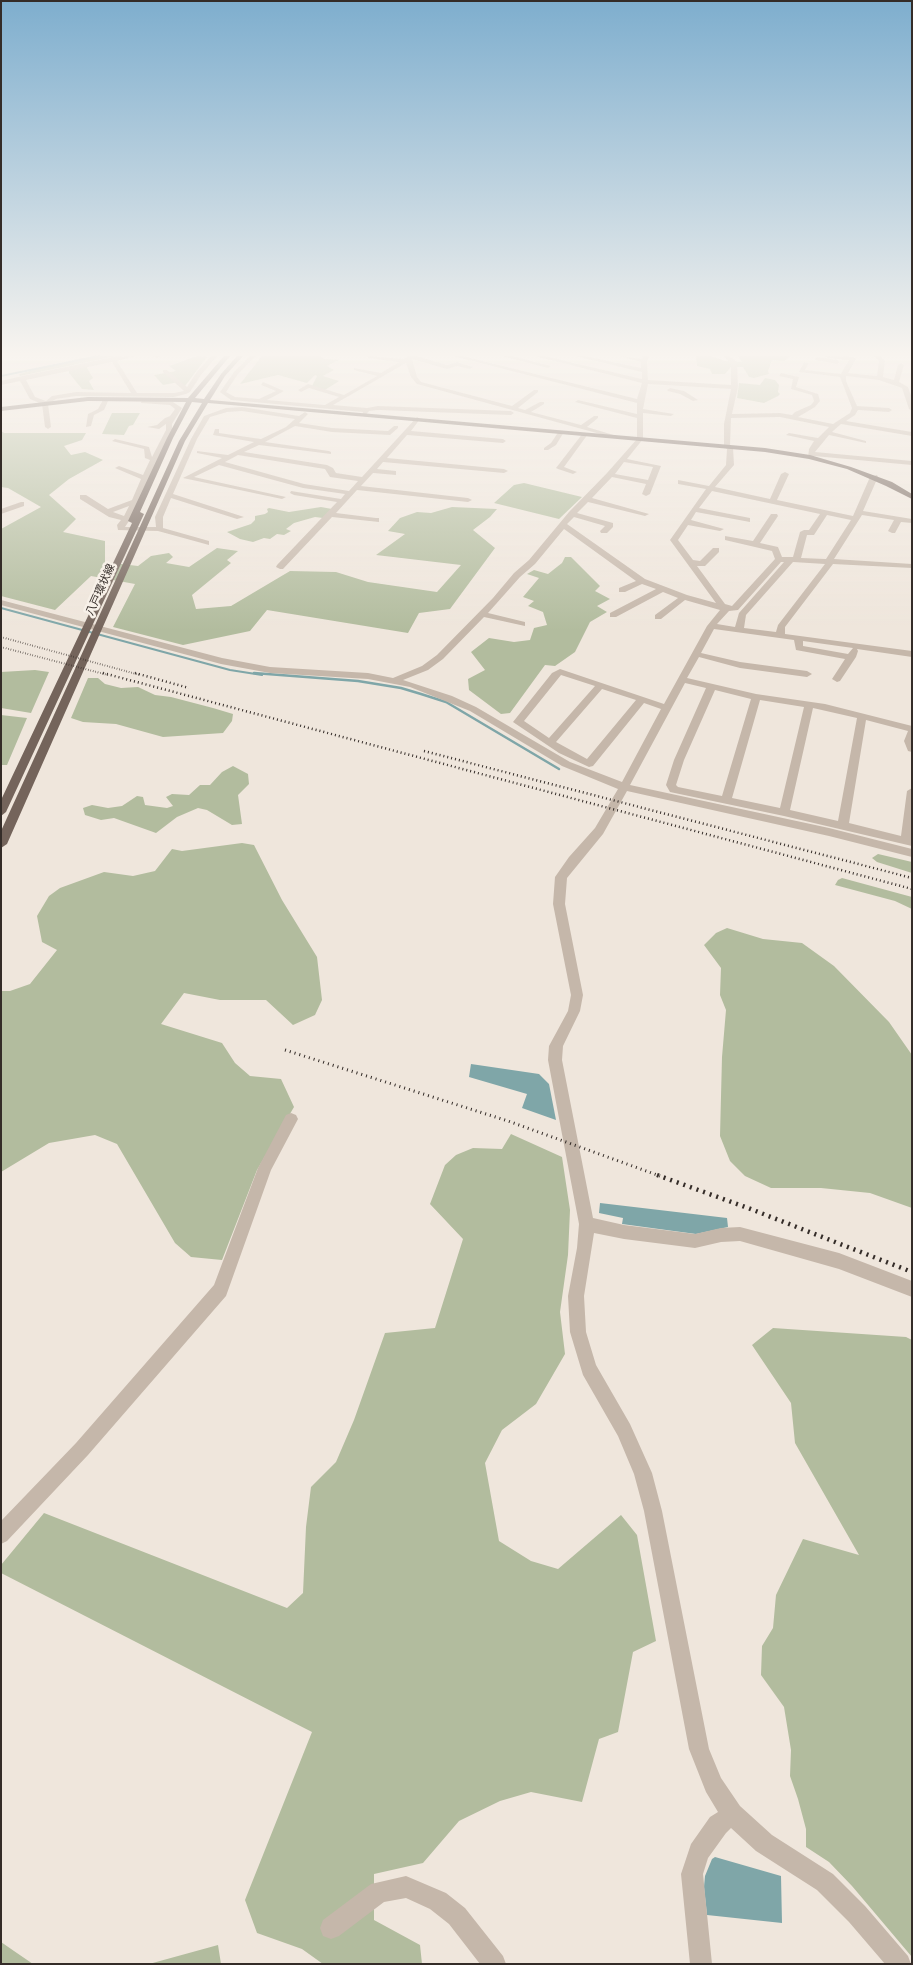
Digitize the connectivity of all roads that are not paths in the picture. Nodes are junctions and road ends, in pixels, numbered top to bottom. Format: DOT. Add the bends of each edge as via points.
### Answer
graph roads {
  1 [pos="728,447"];
  2 [pos="119,448"];
  3 [pos="145,448"];
  4 [pos="159,448"];
  5 [pos="167,448"];
  6 [pos="175,448"];
  7 [pos="176,448"];
  8 [pos="186,448"];
  9 [pos="190,448"];
  10 [pos="247,448"];
  11 [pos="291,448"];
  12 [pos="393,448"];
  13 [pos="573,448"];
  14 [pos="633,448"];
  15 [pos="734,448"];
  16 [pos="814,448"];
  17 [pos="114,450"];
  18 [pos="199,452"];
  19 [pos="236,453"];
  20 [pos="330,453"];
  21 [pos="810,456"];
  22 [pos="228,457"];
  23 [pos="194,458"];
  24 [pos="154,459"];
  25 [pos="382,460"];
  26 [pos="623,460"];
  27 [pos="216,463"];
  28 [pos="912,463"];
  29 [pos="119,468"];
  30 [pos="371,471"];
  31 [pos="504,471"];
  32 [pos="572,472"];
  33 [pos="393,473"];
  34 [pos="785,474"];
  35 [pos="610,475"];
  36 [pos="189,477"];
  37 [pos="874,477"];
  38 [pos="145,478"];
  39 [pos="363,480"];
  40 [pos="176,482"];
  41 [pos="681,482"];
  42 [pos="650,483"];
  43 [pos="711,488"];
  44 [pos="351,492"];
  45 [pos="294,493"];
  46 [pos="646,494"];
  47 [pos="170,495"];
  48 [pos="83,497"];
  49 [pos="282,497"];
  50 [pos="912,497"];
  51 [pos="587,499"];
  52 [pos="468,500"];
  53 [pos="342,501"];
  54 [pos="773,501"];
  55 [pos="134,502"];
  56 [pos="411,503"];
  57 [pos="21,504"];
  58 [pos="694,508"];
  59 [pos="1,512"];
  60 [pos="107,512"];
  61 [pos="825,512"];
  62 [pos="330,514"];
  63 [pos="572,514"];
  64 [pos="645,514"];
  65 [pos="857,515"];
  66 [pos="774,516"];
  67 [pos="240,517"];
  68 [pos="125,519"];
  69 [pos="899,519"];
  70 [pos="376,520"];
  71 [pos="747,520"];
  72 [pos="912,521"];
  73 [pos="687,522"];
  74 [pos="563,525"];
  75 [pos="156,529"];
  76 [pos="720,530"];
  77 [pos="604,531"];
  78 [pos="892,531"];
  79 [pos="728,538"];
  80 [pos="206,543"];
  81 [pos="755,544"];
  82 [pos="716,550"];
  83 [pos="119,558"];
  84 [pos="779,559"];
  85 [pos="793,560"];
  86 [pos="690,562"];
  87 [pos="830,562"];
  88 [pos="126,566"];
  89 [pos="912,566"];
  90 [pos="280,567"];
  91 [pos="642,581"];
  92 [pos="622,590"];
  93 [pos="661,590"];
  94 [pos="684,597"];
  95 [pos="1,602"];
  96 [pos="726,609"];
  97 [pos="483,614"];
  98 [pos="613,615"];
  99 [pos="658,617"];
  100 [pos="522,624"];
  101 [pos="711,626"];
  102 [pos="739,630"];
  103 [pos="780,636"];
  104 [pos="798,638"];
  105 [pos="856,646"];
  106 [pos="696,654"];
  107 [pos="912,654"];
  108 [pos="851,657"];
  109 [pos="807,674"];
  110 [pos="837,679"];
  111 [pos="683,680"];
  112 [pos="394,681"];
  113 [pos="601,685"];
  114 [pos="710,688"];
  115 [pos="756,697"];
  116 [pos="642,699"];
  117 [pos="809,704"];
  118 [pos="668,708"];
  119 [pos="862,716"];
  120 [pos="912,729"];
  121 [pos="912,733"];
  122 [pos="550,743"];
  123 [pos="912,749"];
  124 [pos="624,788"];
  125 [pos="912,791"];
  126 [pos="726,801"];
  127 [pos="1,812"];
  128 [pos="784,812"];
  129 [pos="843,826"];
  130 [pos="909,842"];
  131 [pos="1,844"];
  132 [pos="912,853"];
  133 [pos="291,1119"];
  134 [pos="587,1224"];
  135 [pos="912,1289"];
  136 [pos="1,1534"];
  137 [pos="732,1814"];
  138 [pos="330,1928"];
  139 [pos="495,1964"];
  140 [pos="701,1964"];
  141 [pos="900,1964"];
  1 -- 43 [label="street" via="730,465"];
  2 -- 17 [label="street"];
  3 -- 24 [label="street" via="148,458"];
  4 -- 24 [label="street"];
  5 -- 83 [label="main road" via="135,514"];
  6 -- 83 [label="main road, 八戸環状線"];
  7 -- 88 [label="main road, 八戸環状線"];
  8 -- 88 [label="main road" via="151,524"];
  9 -- 40 [label="street"];
  10 -- 19 [label="street"];
  11 -- 20 [label="street"];
  12 -- 25 [label="street"];
  13 -- 32 [label="street" via="560,468"];
  14 -- 26 [label="street"];
  15 -- 21 [label="main road"];
  16 -- 21 [label="street"];
  18 -- 22 [label="street"];
  19 -- 22 [label="street"];
  19 -- 39 [label="street" via="327,467 332,469 333,475"];
  21 -- 28 [label="street"];
  21 -- 37 [label="main road"];
  22 -- 27 [label="street"];
  23 -- 27 [label="street"];
  24 -- 38 [label="street"];
  25 -- 30 [label="street"];
  25 -- 31 [label="street"];
  26 -- 35 [label="street"];
  26 -- 42 [label="street" via="658,466"];
  27 -- 36 [label="street"];
  27 -- 44 [label="street" via="303,486"];
  29 -- 38 [label="street"];
  30 -- 33 [label="street"];
  30 -- 39 [label="street"];
  34 -- 54 [label="street"];
  35 -- 42 [label="street"];
  35 -- 51 [label="street"];
  36 -- 40 [label="street"];
  36 -- 49 [label="street"];
  37 -- 50 [label="main road"];
  37 -- 65 [label="street"];
  38 -- 55 [label="street"];
  39 -- 44 [label="street"];
  40 -- 47 [label="street"];
  41 -- 43 [label="street"];
  42 -- 46 [label="street"];
  43 -- 54 [label="street"];
  43 -- 58 [label="street"];
  44 -- 52 [label="street"];
  44 -- 53 [label="street"];
  44 -- 56 [label="street"];
  45 -- 53 [label="street"];
  47 -- 67 [label="street"];
  47 -- 75 [label="street" via="160,517 160,527"];
  48 -- 60 [label="street"];
  51 -- 63 [label="street"];
  51 -- 64 [label="street"];
  53 -- 62 [label="street"];
  54 -- 61 [label="street"];
  55 -- 60 [label="street"];
  55 -- 68 [label="street"];
  57 -- 59 [label="street"];
  58 -- 71 [label="street"];
  58 -- 73 [label="street"];
  60 -- 68 [label="street"];
  61 -- 65 [label="street"];
  61 -- 85 [label="street" via="811,533 804,534 800,550"];
  62 -- 70 [label="street"];
  62 -- 90 [label="street"];
  63 -- 74 [label="street"];
  63 -- 77 [label="street" via="610,525"];
  65 -- 69 [label="street"];
  65 -- 87 [label="street"];
  66 -- 81 [label="street"];
  68 -- 75 [label="street" via="121,528"];
  69 -- 72 [label="street"];
  69 -- 78 [label="street"];
  73 -- 76 [label="street"];
  73 -- 86 [label="street" via="674,540"];
  74 -- 91 [label="street"];
  74 -- 97 [label="street"];
  75 -- 80 [label="street"];
  79 -- 81 [label="street"];
  81 -- 84 [label="street" via="775,549"];
  82 -- 86 [label="street" via="702,564"];
  83 -- 127 [label="main road, 八戸環状線"];
  84 -- 85 [label="street"];
  84 -- 96 [label="street" via="735,608"];
  85 -- 87 [label="street"];
  85 -- 102 [label="street" via="742,615"];
  86 -- 96 [label="street"];
  87 -- 89 [label="street"];
  87 -- 103 [label="street" via="781,627"];
  88 -- 131 [label="main road, 八戸環状線"];
  91 -- 92 [label="street"];
  91 -- 93 [label="street"];
  93 -- 94 [label="street"];
  93 -- 98 [label="street"];
  94 -- 96 [label="street"];
  94 -- 99 [label="street"];
  95 -- 112 [label="street" via="221,662 270,670 368,676"];
  96 -- 101 [label="street"];
  97 -- 100 [label="street"];
  97 -- 112 [label="street" via="440,657 425,668"];
  101 -- 102 [label="street"];
  101 -- 106 [label="street"];
  102 -- 103 [label="street"];
  103 -- 104 [label="street"];
  104 -- 105 [label="street"];
  104 -- 108 [label="street" via="799,648"];
  105 -- 107 [label="street"];
  105 -- 108 [label="street"];
  106 -- 109 [label="street"];
  106 -- 111 [label="street"];
  108 -- 110 [label="street"];
  111 -- 114 [label="street"];
  111 -- 118 [label="street"];
  112 -- 124 [label="street" via="430,691 473,709 566,764"];
  113 -- 116 [label="street"];
  113 -- 122 [label="street"];
  113 -- 122 [label="street" via="564,672 555,675 518,722"];
  114 -- 115 [label="street"];
  114 -- 126 [label="street" via="671,785 674,790"];
  115 -- 117 [label="street"];
  115 -- 126 [label="street"];
  116 -- 118 [label="street"];
  116 -- 122 [label="street" via="590,764"];
  117 -- 119 [label="street"];
  117 -- 128 [label="street"];
  118 -- 124 [label="street"];
  119 -- 120 [label="street"];
  119 -- 129 [label="street"];
  121 -- 123 [label="street" via="909,741"];
  124 -- 132 [label="street"];
  124 -- 134 [label="street" via="599,831 561,877 559,890 577,995 574,1011 556,1046 556,1060"];
  125 -- 130 [label="street"];
  126 -- 128 [label="street"];
  128 -- 129 [label="street"];
  129 -- 130 [label="street"];
  133 -- 136 [label="street" via="265,1168 220,1290 82,1449"];
  134 -- 135 [label="street" via="695,1240 740,1234 839,1261"];
  134 -- 137 [label="street" via="576,1296 578,1332 589,1369 624,1430 643,1473 699,1749 713,1785"];
  137 -- 140 [label="street" via="718,1825 699,1852 692,1874"];
  137 -- 141 [label="street" via="764,1843 826,1882"];
  138 -- 139 [label="street" via="379,1892 406,1887 438,1901 457,1916"];
}
